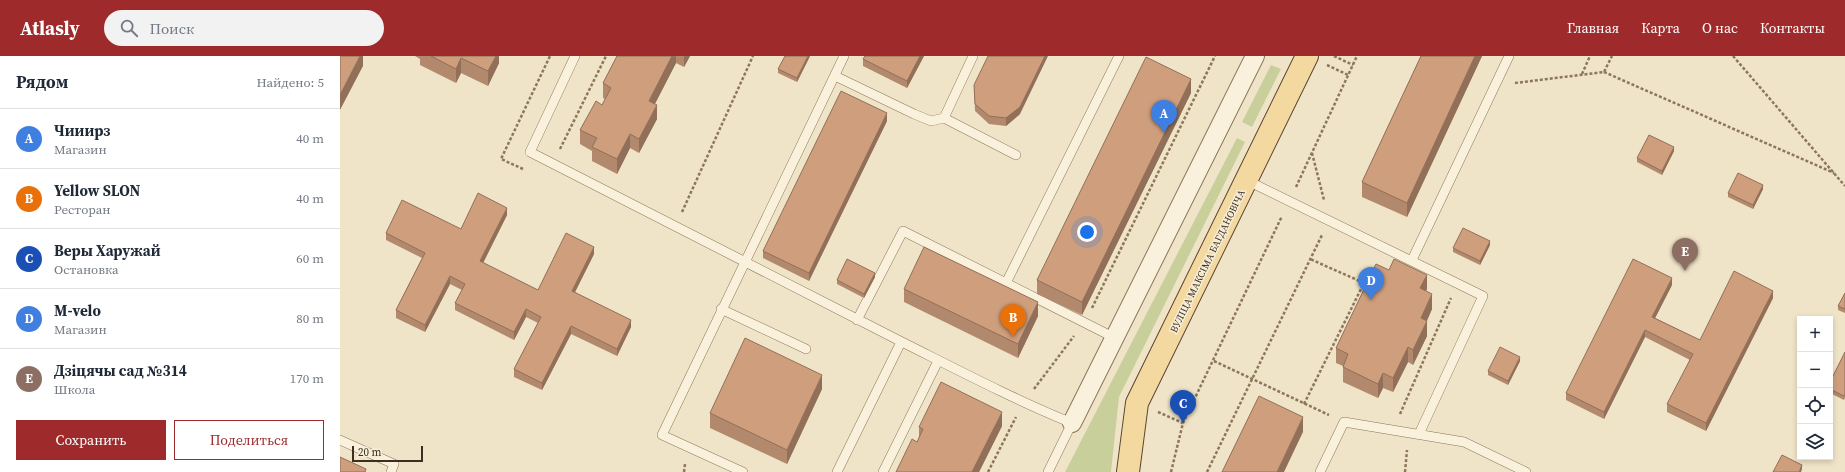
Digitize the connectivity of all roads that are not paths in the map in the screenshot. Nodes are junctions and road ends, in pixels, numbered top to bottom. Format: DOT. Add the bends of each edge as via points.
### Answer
graph roads {
  1 [pos="575,56"];
  2 [pos="844,56"];
  3 [pos="973,56"];
  4 [pos="1119,56"];
  5 [pos="1255,56"];
  6 [pos="1307,56"];
  7 [pos="1509,56"];
  8 [pos="835,76"];
  9 [pos="944,118"];
  10 [pos="1016,155"];
  11 [pos="1246,180"];
  12 [pos="1412,260"];
  13 [pos="744,263"];
  14 [pos="1006,282"];
  15 [pos="721,309"];
  16 [pos="857,320"];
  17 [pos="1115,338"];
  18 [pos="901,342"];
  19 [pos="806,349"];
  20 [pos="938,361"];
  21 [pos="1072,423"];
  22 [pos="1419,434"];
  23 [pos="340,440"];
  24 [pos="391,472"];
  25 [pos="743,472"];
  26 [pos="837,472"];
  27 [pos="883,472"];
  28 [pos="1048,472"];
  29 [pos="1128,472"];
  30 [pos="1320,472"];
  31 [pos="1526,472"];
  1 -- 13 [label="lane" via="530,152"];
  2 -- 8 [label="lane"];
  3 -- 9 [label="lane"];
  4 -- 14 [label="lane"];
  5 -- 17 [label="street"];
  6 -- 11 [label="main road, ВУЛІЦА МАКСІМА БАГДАНОВІЧА"];
  7 -- 12 [label="lane"];
  8 -- 9 [label="lane" via="925,119 931,121"];
  8 -- 13 [label="lane"];
  9 -- 10 [label="lane"];
  11 -- 12 [label="lane"];
  11 -- 29 [label="main road, ВУЛІЦА МАКСІМА БАГДАНОВІЧА" via="1137,403"];
  12 -- 22 [label="lane" via="1483,296"];
  13 -- 15 [label="lane"];
  13 -- 16 [label="lane"];
  14 -- 16 [label="lane" via="903,231"];
  14 -- 17 [label="lane"];
  15 -- 19 [label="lane"];
  15 -- 25 [label="lane" via="662,435"];
  16 -- 18 [label="lane"];
  17 -- 21 [label="street"];
  18 -- 20 [label="lane"];
  18 -- 26 [label="lane"];
  20 -- 21 [label="lane" via="1023,403"];
  20 -- 27 [label="lane"];
  21 -- 28 [label="lane"];
  22 -- 30 [label="lane" via="1344,422"];
  22 -- 31 [label="lane" via="1464,442"];
  23 -- 24 [label="lane" via="394,464"];
}
